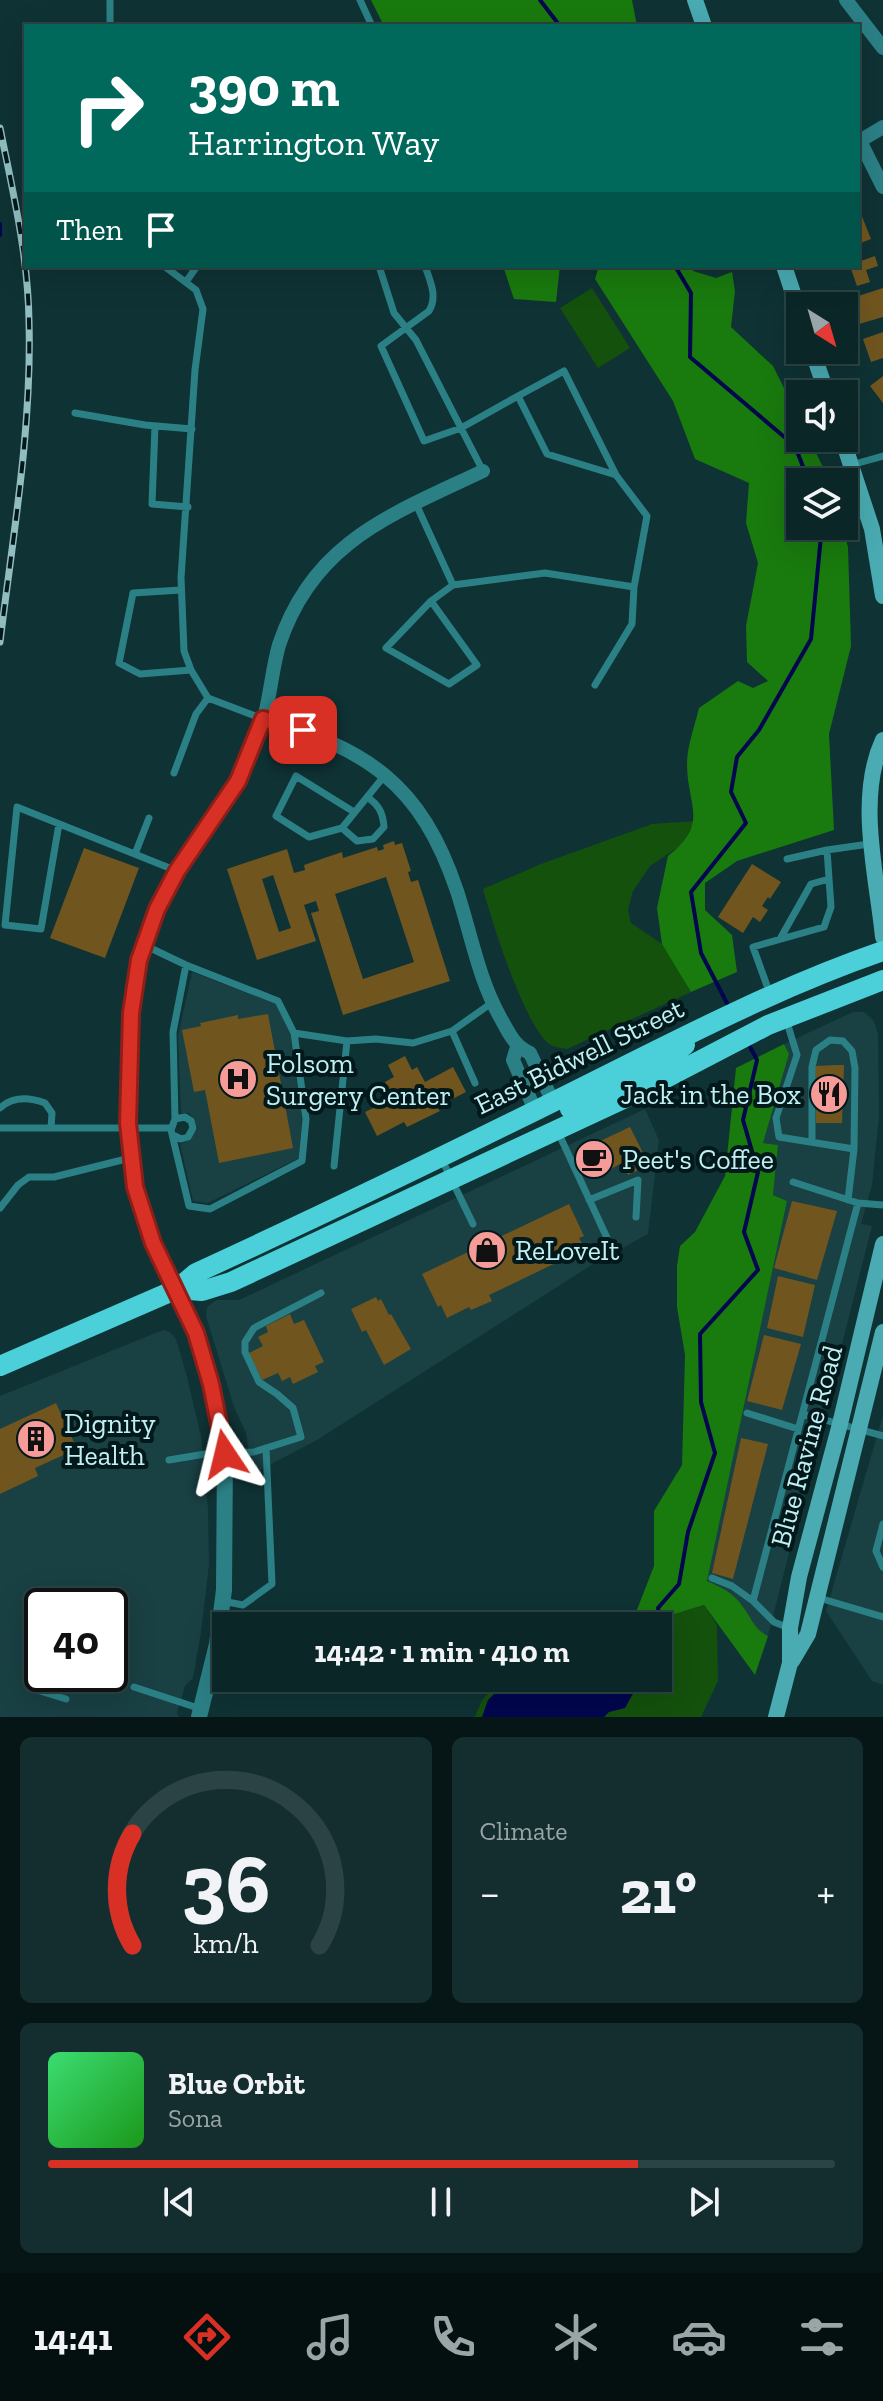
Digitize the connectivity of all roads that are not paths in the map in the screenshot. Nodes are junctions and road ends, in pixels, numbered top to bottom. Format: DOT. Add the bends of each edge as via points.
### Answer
graph roads {
  1 [pos="110,0"];
  2 [pos="360,0"];
  3 [pos="695,0"];
  4 [pos="846,0"];
  5 [pos="110,24"];
  6 [pos="371,24"];
  7 [pos="703,24"];
  8 [pos="883,48"];
  9 [pos="883,127"];
  10 [pos="860,140"];
  11 [pos="860,143"];
  12 [pos="883,187"];
  13 [pos="167,268"];
  14 [pos="196,268"];
  15 [pos="380,268"];
  16 [pos="426,268"];
  17 [pos="785,268"];
  18 [pos="186,282"];
  19 [pos="793,292"];
  20 [pos="405,329"];
  21 [pos="518,396"];
  22 [pos="75,413"];
  23 [pos="155,426"];
  24 [pos="461,428"];
  25 [pos="192,429"];
  26 [pos="847,452"];
  27 [pos="883,456"];
  28 [pos="851,465"];
  29 [pos="483,471"];
  30 [pos="616,475"];
  31 [pos="415,503"];
  32 [pos="188,507"];
  33 [pos="877,528"];
  34 [pos="453,585"];
  35 [pos="634,587"];
  36 [pos="181,590"];
  37 [pos="883,596"];
  38 [pos="431,601"];
  39 [pos="191,670"];
  40 [pos="595,685"];
  41 [pos="208,698"];
  42 [pos="263,719"];
  43 [pos="883,740"];
  44 [pos="174,773"];
  45 [pos="385,775"];
  46 [pos="367,797"];
  47 [pos="354,812"];
  48 [pos="149,818"];
  49 [pos="59,824"];
  50 [pos="342,828"];
  51 [pos="872,844"];
  52 [pos="827,850"];
  53 [pos="135,854"];
  54 [pos="787,859"];
  55 [pos="177,871"];
  56 [pos="829,879"];
  57 [pos="883,937"];
  58 [pos="779,939"];
  59 [pos="144,944"];
  60 [pos="883,951"];
  61 [pos="186,965"];
  62 [pos="883,980"];
  63 [pos="767,998"];
  64 [pos="493,1002"];
  65 [pos="777,1021"];
  66 [pos="709,1024"];
  67 [pos="452,1031"];
  68 [pos="294,1033"];
  69 [pos="347,1041"];
  70 [pos="475,1083"];
  71 [pos="544,1106"];
  72 [pos="0,1108"];
  73 [pos="0,1128"];
  74 [pos="51,1128"];
  75 [pos="173,1128"];
  76 [pos="128,1129"];
  77 [pos="557,1130"];
  78 [pos="812,1142"];
  79 [pos="854,1149"];
  80 [pos="130,1158"];
  81 [pos="334,1166"];
  82 [pos="448,1173"];
  83 [pos="793,1182"];
  84 [pos="589,1200"];
  85 [pos="848,1200"];
  86 [pos="858,1203"];
  87 [pos="883,1205"];
  88 [pos="0,1208"];
  89 [pos="636,1217"];
  90 [pos="473,1224"];
  91 [pos="608,1240"];
  92 [pos="883,1244"];
  93 [pos="177,1289"];
  94 [pos="321,1293"];
  95 [pos="883,1332"];
  96 [pos="0,1366"];
  97 [pos="747,1413"];
  98 [pos="803,1414"];
  99 [pos="840,1424"];
  100 [pos="798,1429"];
  101 [pos="859,1429"];
  102 [pos="883,1436"];
  103 [pos="266,1448"];
  104 [pos="225,1454"];
  105 [pos="169,1460"];
  106 [pos="817,1508"];
  107 [pos="883,1524"];
  108 [pos="883,1567"];
  109 [pos="712,1578"];
  110 [pos="817,1597"];
  111 [pos="222,1601"];
  112 [pos="753,1601"];
  113 [pos="883,1617"];
  114 [pos="790,1628"];
  115 [pos="790,1663"];
  116 [pos="134,1687"];
  117 [pos="43,1692"];
  118 [pos="66,1699"];
  119 [pos="200,1713"];
  120 [pos="776,1717"];
  1 -- 5 [label="lane"];
  2 -- 6 [label="lane"];
  3 -- 7 [label="main road"];
  4 -- 8 [label="street"];
  9 -- 10 [label="street"];
  11 -- 12 [label="street"];
  13 -- 18 [label="lane"];
  14 -- 18 [label="lane"];
  15 -- 20 [label="lane" via="394,313"];
  16 -- 20 [label="lane" via="433,304"];
  17 -- 19 [label="main road"];
  18 -- 25 [label="lane" via="196,290 203,309"];
  20 -- 24 [label="lane" via="416,340"];
  20 -- 24 [label="lane" via="381,346 424,441"];
  21 -- 24 [label="lane"];
  21 -- 30 [label="lane" via="547,454"];
  21 -- 30 [label="lane" via="564,371"];
  22 -- 23 [label="lane"];
  23 -- 25 [label="lane"];
  23 -- 32 [label="lane" via="152,504"];
  24 -- 29 [label="lane"];
  25 -- 32 [label="lane"];
  26 -- 28 [label="main road"];
  27 -- 28 [label="lane"];
  28 -- 33 [label="main road"];
  29 -- 31 [label="street"];
  30 -- 35 [label="lane" via="647,516"];
  31 -- 34 [label="lane"];
  31 -- 42 [label="street" via="346,544 308,586 286,625"];
  32 -- 36 [label="lane"];
  33 -- 37 [label="main road"];
  34 -- 35 [label="lane" via="545,573"];
  34 -- 38 [label="lane"];
  35 -- 40 [label="lane" via="632,624"];
  36 -- 39 [label="lane" via="184,651"];
  36 -- 39 [label="lane" via="133,593 119,663 140,674"];
  38 -- 38 [label="lane" via="477,665 449,684 386,648"];
  39 -- 41 [label="lane"];
  41 -- 42 [label="lane"];
  41 -- 44 [label="lane" via="196,714"];
  42 -- 45 [label="street" via="327,739"];
  42 -- 55 [label="street" via="228,800"];
  43 -- 51 [label="main road" via="874,759"];
  45 -- 46 [label="lane"];
  45 -- 64 [label="street" via="423,817 439,847"];
  46 -- 47 [label="lane"];
  46 -- 50 [label="lane" via="377,803 384,827 373,839 357,841"];
  47 -- 50 [label="lane"];
  47 -- 50 [label="lane" via="296,776 276,816 309,837"];
  48 -- 53 [label="lane"];
  49 -- 49 [label="lane" via="17,807 5,925 41,929"];
  49 -- 53 [label="lane"];
  51 -- 52 [label="lane"];
  51 -- 57 [label="main road"];
  52 -- 54 [label="lane"];
  52 -- 56 [label="lane"];
  53 -- 55 [label="lane"];
  55 -- 59 [label="street"];
  56 -- 58 [label="lane" via="811,884"];
  56 -- 58 [label="lane" via="831,907 824,927"];
  58 -- 63 [label="lane" via="753,947"];
  59 -- 61 [label="lane"];
  59 -- 76 [label="street" via="131,1013"];
  60 -- 63 [label="main road, East Bidwell Street"];
  61 -- 68 [label="lane" via="278,1001"];
  61 -- 75 [label="lane" via="173,1032"];
  62 -- 65 [label="main road, East Bidwell Street"];
  63 -- 66 [label="main road, East Bidwell Street"];
  64 -- 67 [label="lane"];
  64 -- 71 [label="street" via="517,1047 530,1053"];
  65 -- 77 [label="main road, East Bidwell Street"];
  65 -- 78 [label="lane" via="797,1055 776,1118 779,1137"];
  66 -- 71 [label="main road, East Bidwell Street"];
  66 -- 77 [label="main road" via="655,1068 559,1116"];
  67 -- 69 [label="lane" via="413,1043"];
  67 -- 70 [label="lane"];
  68 -- 69 [label="lane"];
  68 -- 75 [label="lane" via="306,1119 302,1161 210,1209 189,1206"];
  69 -- 81 [label="lane"];
  71 -- 82 [label="main road" via="530,1126"];
  71 -- 93 [label="main road, East Bidwell Street" via="196,1273"];
  72 -- 74 [label="lane" via="23,1098 45,1103 52,1113"];
  73 -- 74 [label="lane"];
  74 -- 76 [label="lane"];
  75 -- 76 [label="lane"];
  76 -- 80 [label="street"];
  77 -- 82 [label="main road, East Bidwell Street"];
  77 -- 84 [label="lane"];
  78 -- 79 [label="lane"];
  78 -- 79 [label="lane" via="816,1050 830,1040 843,1041 852,1051 855,1068"];
  79 -- 85 [label="lane"];
  80 -- 88 [label="lane" via="54,1177 29,1177"];
  80 -- 93 [label="street" via="144,1218"];
  82 -- 90 [label="lane"];
  82 -- 93 [label="main road, East Bidwell Street" via="437,1170 413,1198 231,1282 202,1291"];
  83 -- 85 [label="lane"];
  84 -- 89 [label="lane" via="638,1180"];
  84 -- 91 [label="lane"];
  85 -- 86 [label="lane"];
  86 -- 87 [label="lane"];
  86 -- 98 [label="lane"];
  92 -- 99 [label="main road, Blue Ravine Road"];
  93 -- 96 [label="main road, East Bidwell Street"];
  93 -- 104 [label="street" via="211,1384"];
  94 -- 103 [label="lane" via="254,1328 245,1342 259,1382 293,1408 301,1437"];
  95 -- 101 [label="main road, Blue Ravine Road"];
  97 -- 100 [label="lane"];
  98 -- 99 [label="lane"];
  98 -- 100 [label="lane"];
  99 -- 101 [label="lane"];
  99 -- 106 [label="main road, Blue Ravine Road"];
  100 -- 112 [label="lane"];
  101 -- 102 [label="lane"];
  101 -- 110 [label="main road, Blue Ravine Road"];
  103 -- 104 [label="lane"];
  103 -- 111 [label="lane" via="272,1584 243,1605"];
  104 -- 105 [label="lane"];
  104 -- 111 [label="street"];
  106 -- 110 [label="main road" via="822,1531 809,1589"];
  106 -- 114 [label="main road, Blue Ravine Road"];
  107 -- 108 [label="lane" via="876,1551"];
  109 -- 112 [label="lane"];
  110 -- 113 [label="lane"];
  110 -- 115 [label="main road, Blue Ravine Road" via="808,1634"];
  111 -- 119 [label="street"];
  112 -- 114 [label="lane" via="774,1622"];
  114 -- 115 [label="main road, Blue Ravine Road"];
  115 -- 120 [label="main road, Blue Ravine Road"];
  116 -- 119 [label="lane"];
  117 -- 118 [label="lane"];
}
